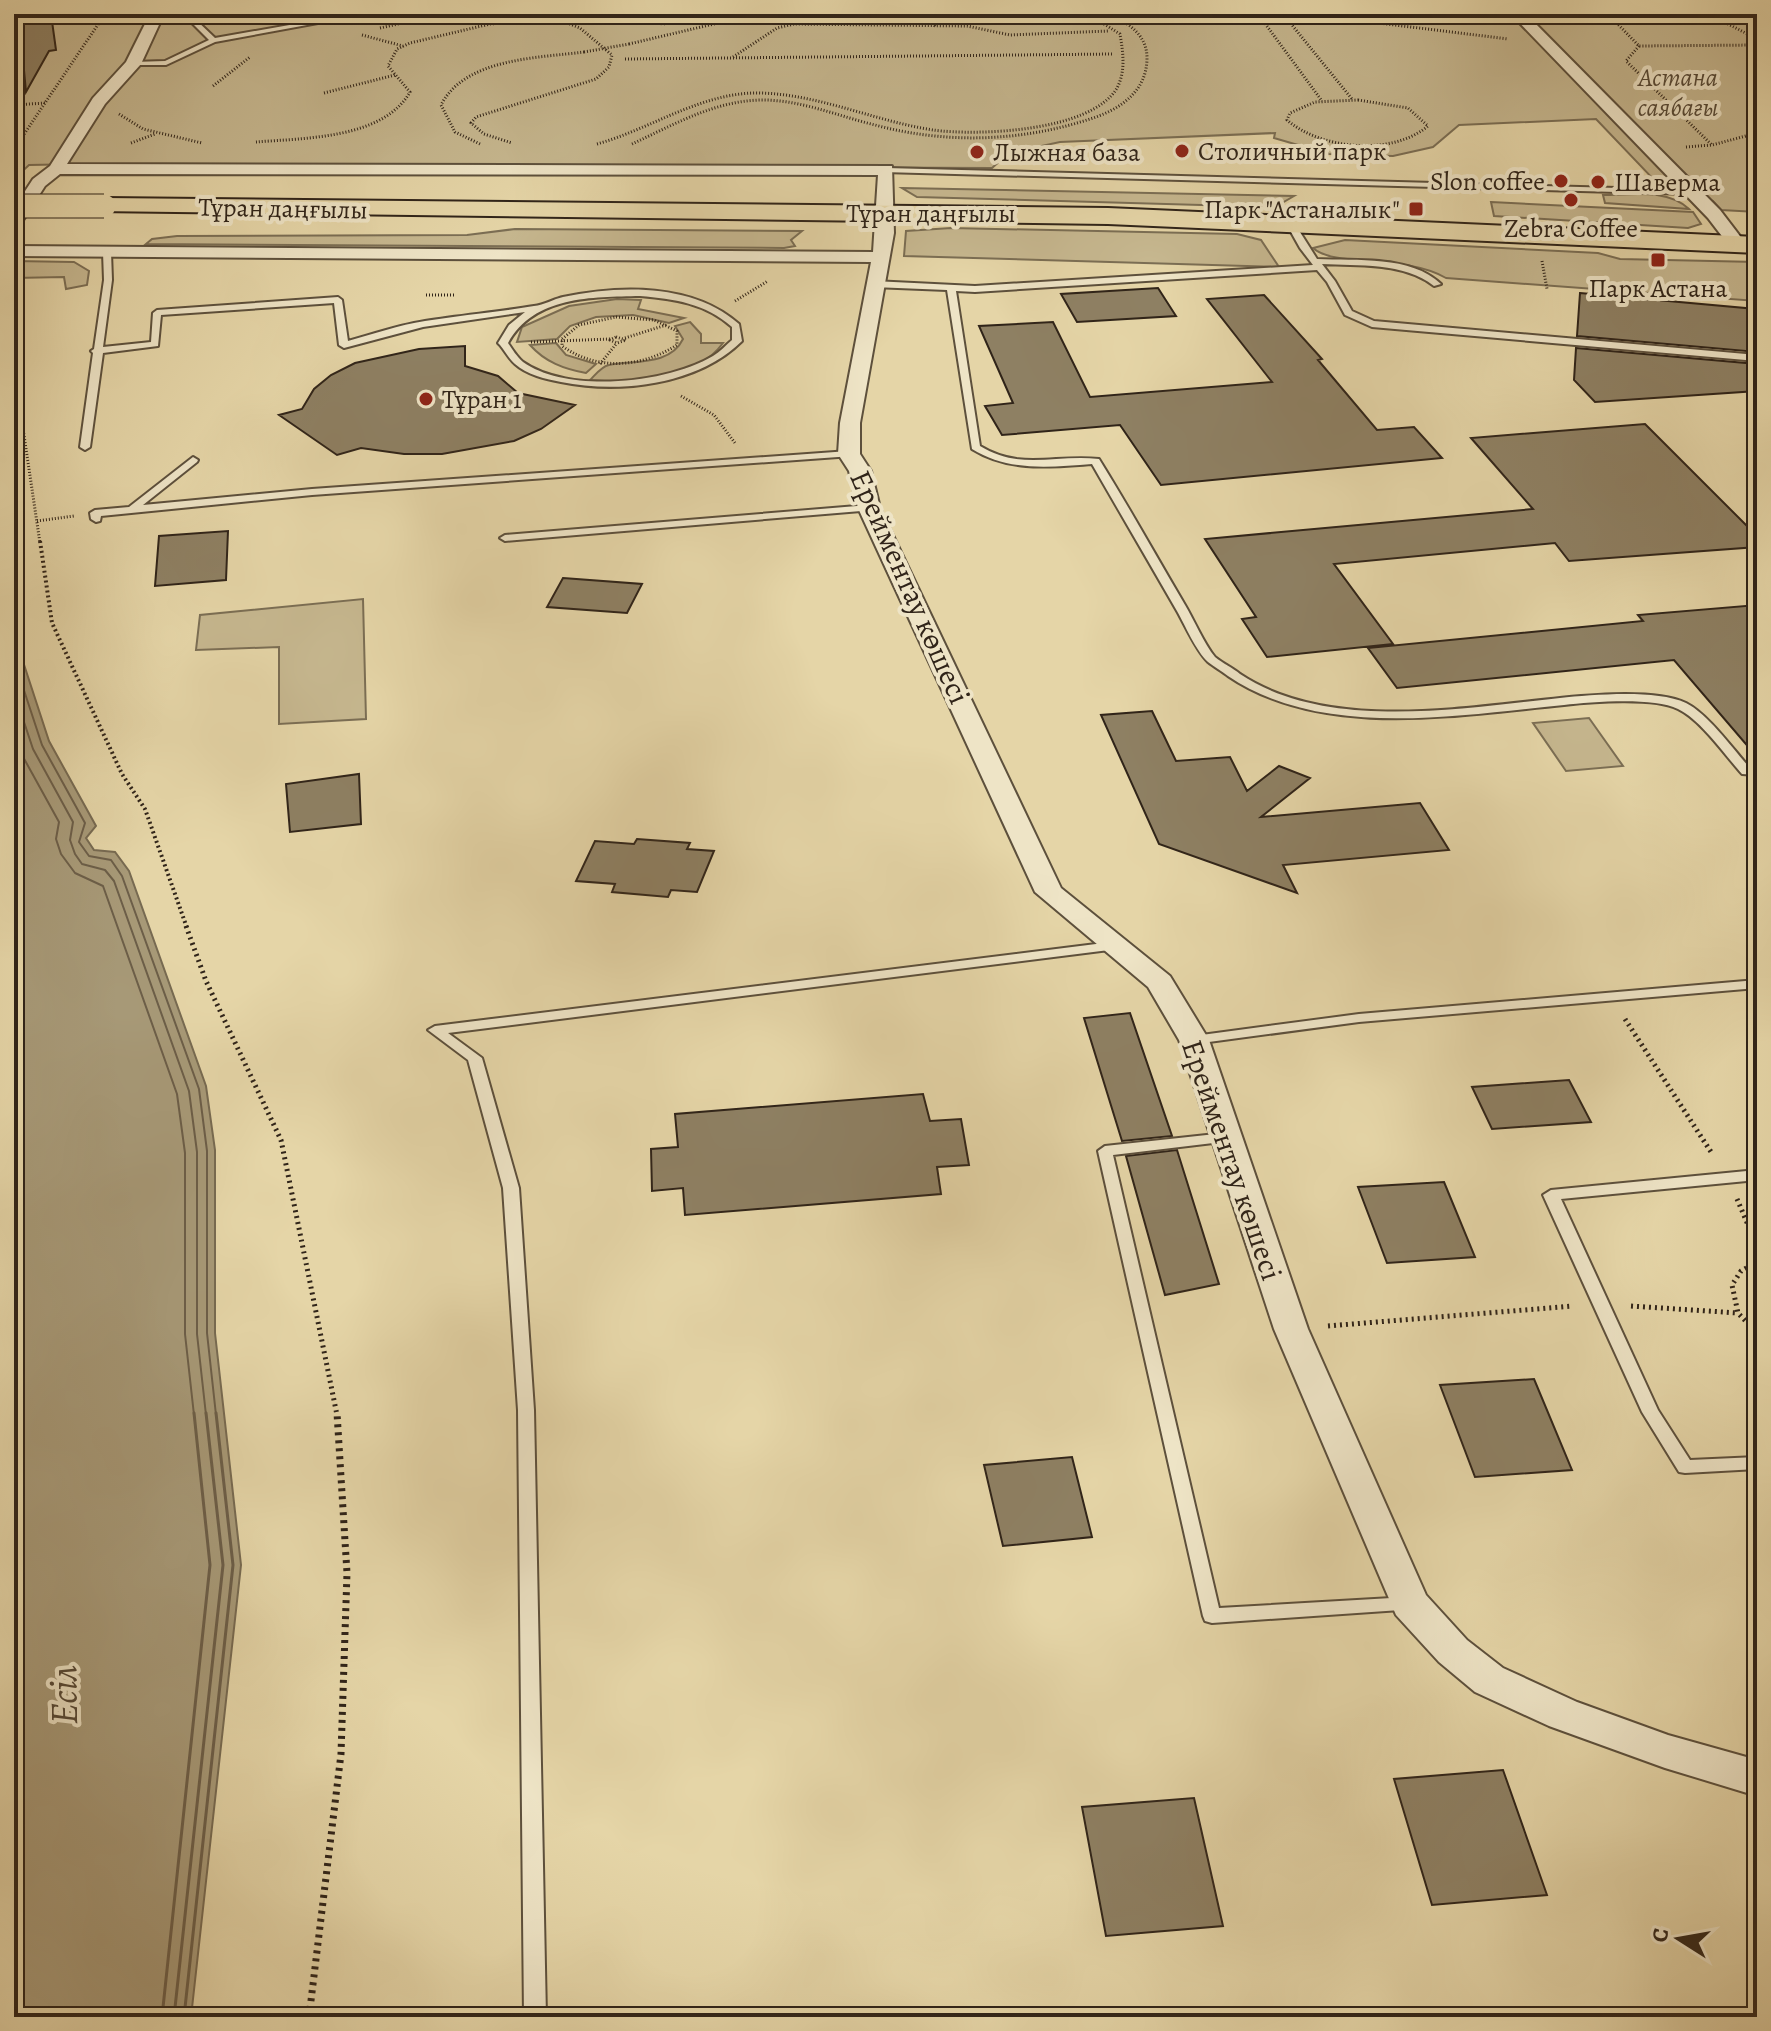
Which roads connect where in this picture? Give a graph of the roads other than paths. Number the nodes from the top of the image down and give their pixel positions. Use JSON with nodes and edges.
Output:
{"nodes":[{"id":1,"x":157,"y":14,"type":"edge"},
{"id":2,"x":196,"y":14,"type":"edge"},
{"id":3,"x":324,"y":14,"type":"edge"},
{"id":4,"x":364,"y":14,"type":"edge"},
{"id":5,"x":1518,"y":14,"type":"edge"},
{"id":6,"x":339,"y":19,"type":"junction"},
{"id":7,"x":213,"y":40,"type":"junction"},
{"id":8,"x":133,"y":64,"type":"junction"},
{"id":9,"x":56,"y":169,"type":"junction"},
{"id":10,"x":886,"y":170,"type":"junction"},
{"id":11,"x":1692,"y":192,"type":"junction"},
{"id":12,"x":14,"y":206,"type":"edge"},
{"id":13,"x":885,"y":213,"type":"junction"},
{"id":14,"x":14,"y":221,"type":"edge"},
{"id":15,"x":1290,"y":223,"type":"junction"},
{"id":16,"x":1747,"y":244,"type":"edge"},
{"id":17,"x":14,"y":251,"type":"edge"},
{"id":18,"x":107,"y":252,"type":"junction"},
{"id":19,"x":880,"y":257,"type":"junction"},
{"id":20,"x":1318,"y":264,"type":"junction"},
{"id":21,"x":873,"y":284,"type":"junction"},
{"id":22,"x":1437,"y":284,"type":"dead end"},
{"id":23,"x":951,"y":289,"type":"junction"},
{"id":24,"x":543,"y":307,"type":"junction"},
{"id":25,"x":96,"y":351,"type":"junction"},
{"id":26,"x":1757,"y":358,"type":"edge"},
{"id":27,"x":85,"y":447,"type":"dead end"},
{"id":28,"x":849,"y":454,"type":"junction"},
{"id":29,"x":193,"y":460,"type":"dead end"},
{"id":30,"x":133,"y":508,"type":"junction"},
{"id":31,"x":869,"y":508,"type":"junction"},
{"id":32,"x":95,"y":516,"type":"road end"},
{"id":33,"x":505,"y":538,"type":"dead end"},
{"id":34,"x":1757,"y":771,"type":"edge"},
{"id":35,"x":1112,"y":946,"type":"junction"},
{"id":36,"x":1757,"y":984,"type":"edge"},
{"id":37,"x":1194,"y":1040,"type":"junction"},
{"id":38,"x":1225,"y":1138,"type":"junction"},
{"id":39,"x":1757,"y":1175,"type":"edge"},
{"id":40,"x":1757,"y":1463,"type":"edge"},
{"id":41,"x":1410,"y":1604,"type":"junction"},
{"id":42,"x":1757,"y":1778,"type":"edge"},
{"id":43,"x":535,"y":2017,"type":"edge"}],
"edges":[{"from":1,"to":8,"type":"street"},
{"from":2,"to":7,"type":"lane"},
{"from":3,"to":6,"type":"lane"},
{"from":4,"to":6,"type":"lane"},
{"from":5,"to":11,"type":"street"},
{"from":6,"to":7,"type":"lane"},
{"from":7,"to":8,"type":"lane"},
{"from":8,"to":9,"type":"street"},
{"from":9,"to":10,"type":"street"},
{"from":9,"to":14,"type":"street"},
{"from":10,"to":11,"type":"lane"},
{"from":10,"to":13,"type":"street","name":"Ерейментау көшесі"},
{"from":11,"to":16,"type":"street"},
{"from":12,"to":13,"type":"main road","name":"Тұран даңғылы","bridge":true},
{"from":13,"to":15,"type":"main road","name":"Тұран даңғылы"},
{"from":13,"to":19,"type":"street","name":"Ерейментау көшесі"},
{"from":15,"to":16,"type":"main road","name":"Тұран даңғылы"},
{"from":15,"to":20,"type":"lane"},
{"from":17,"to":18,"type":"street"},
{"from":18,"to":19,"type":"street"},
{"from":18,"to":25,"type":"lane"},
{"from":19,"to":21,"type":"street","name":"Ерейментау көшесі"},
{"from":20,"to":22,"type":"lane"},
{"from":20,"to":23,"type":"lane"},
{"from":20,"to":26,"type":"lane"},
{"from":21,"to":23,"type":"lane"},
{"from":21,"to":28,"type":"street","name":"Ерейментау көшесі"},
{"from":23,"to":34,"type":"lane"},
{"from":24,"to":24,"type":"lane"},
{"from":24,"to":25,"type":"lane"},
{"from":25,"to":27,"type":"lane"},
{"from":28,"to":30,"type":"lane"},
{"from":28,"to":31,"type":"street","name":"Ерейментау көшесі"},
{"from":29,"to":30,"type":"lane"},
{"from":30,"to":32,"type":"lane"},
{"from":31,"to":33,"type":"lane"},
{"from":31,"to":35,"type":"street","name":"Ерейментау көшесі"},
{"from":35,"to":37,"type":"street","name":"Ерейментау көшесі"},
{"from":35,"to":43,"type":"lane"},
{"from":36,"to":37,"type":"lane"},
{"from":37,"to":38,"type":"street","name":"Ерейментау көшесі"},
{"from":38,"to":41,"type":"street","name":"Ерейментау көшесі"},
{"from":38,"to":41,"type":"lane"},
{"from":39,"to":40,"type":"lane"},
{"from":41,"to":42,"type":"street","name":"Ерейментау көшесі"}]}
